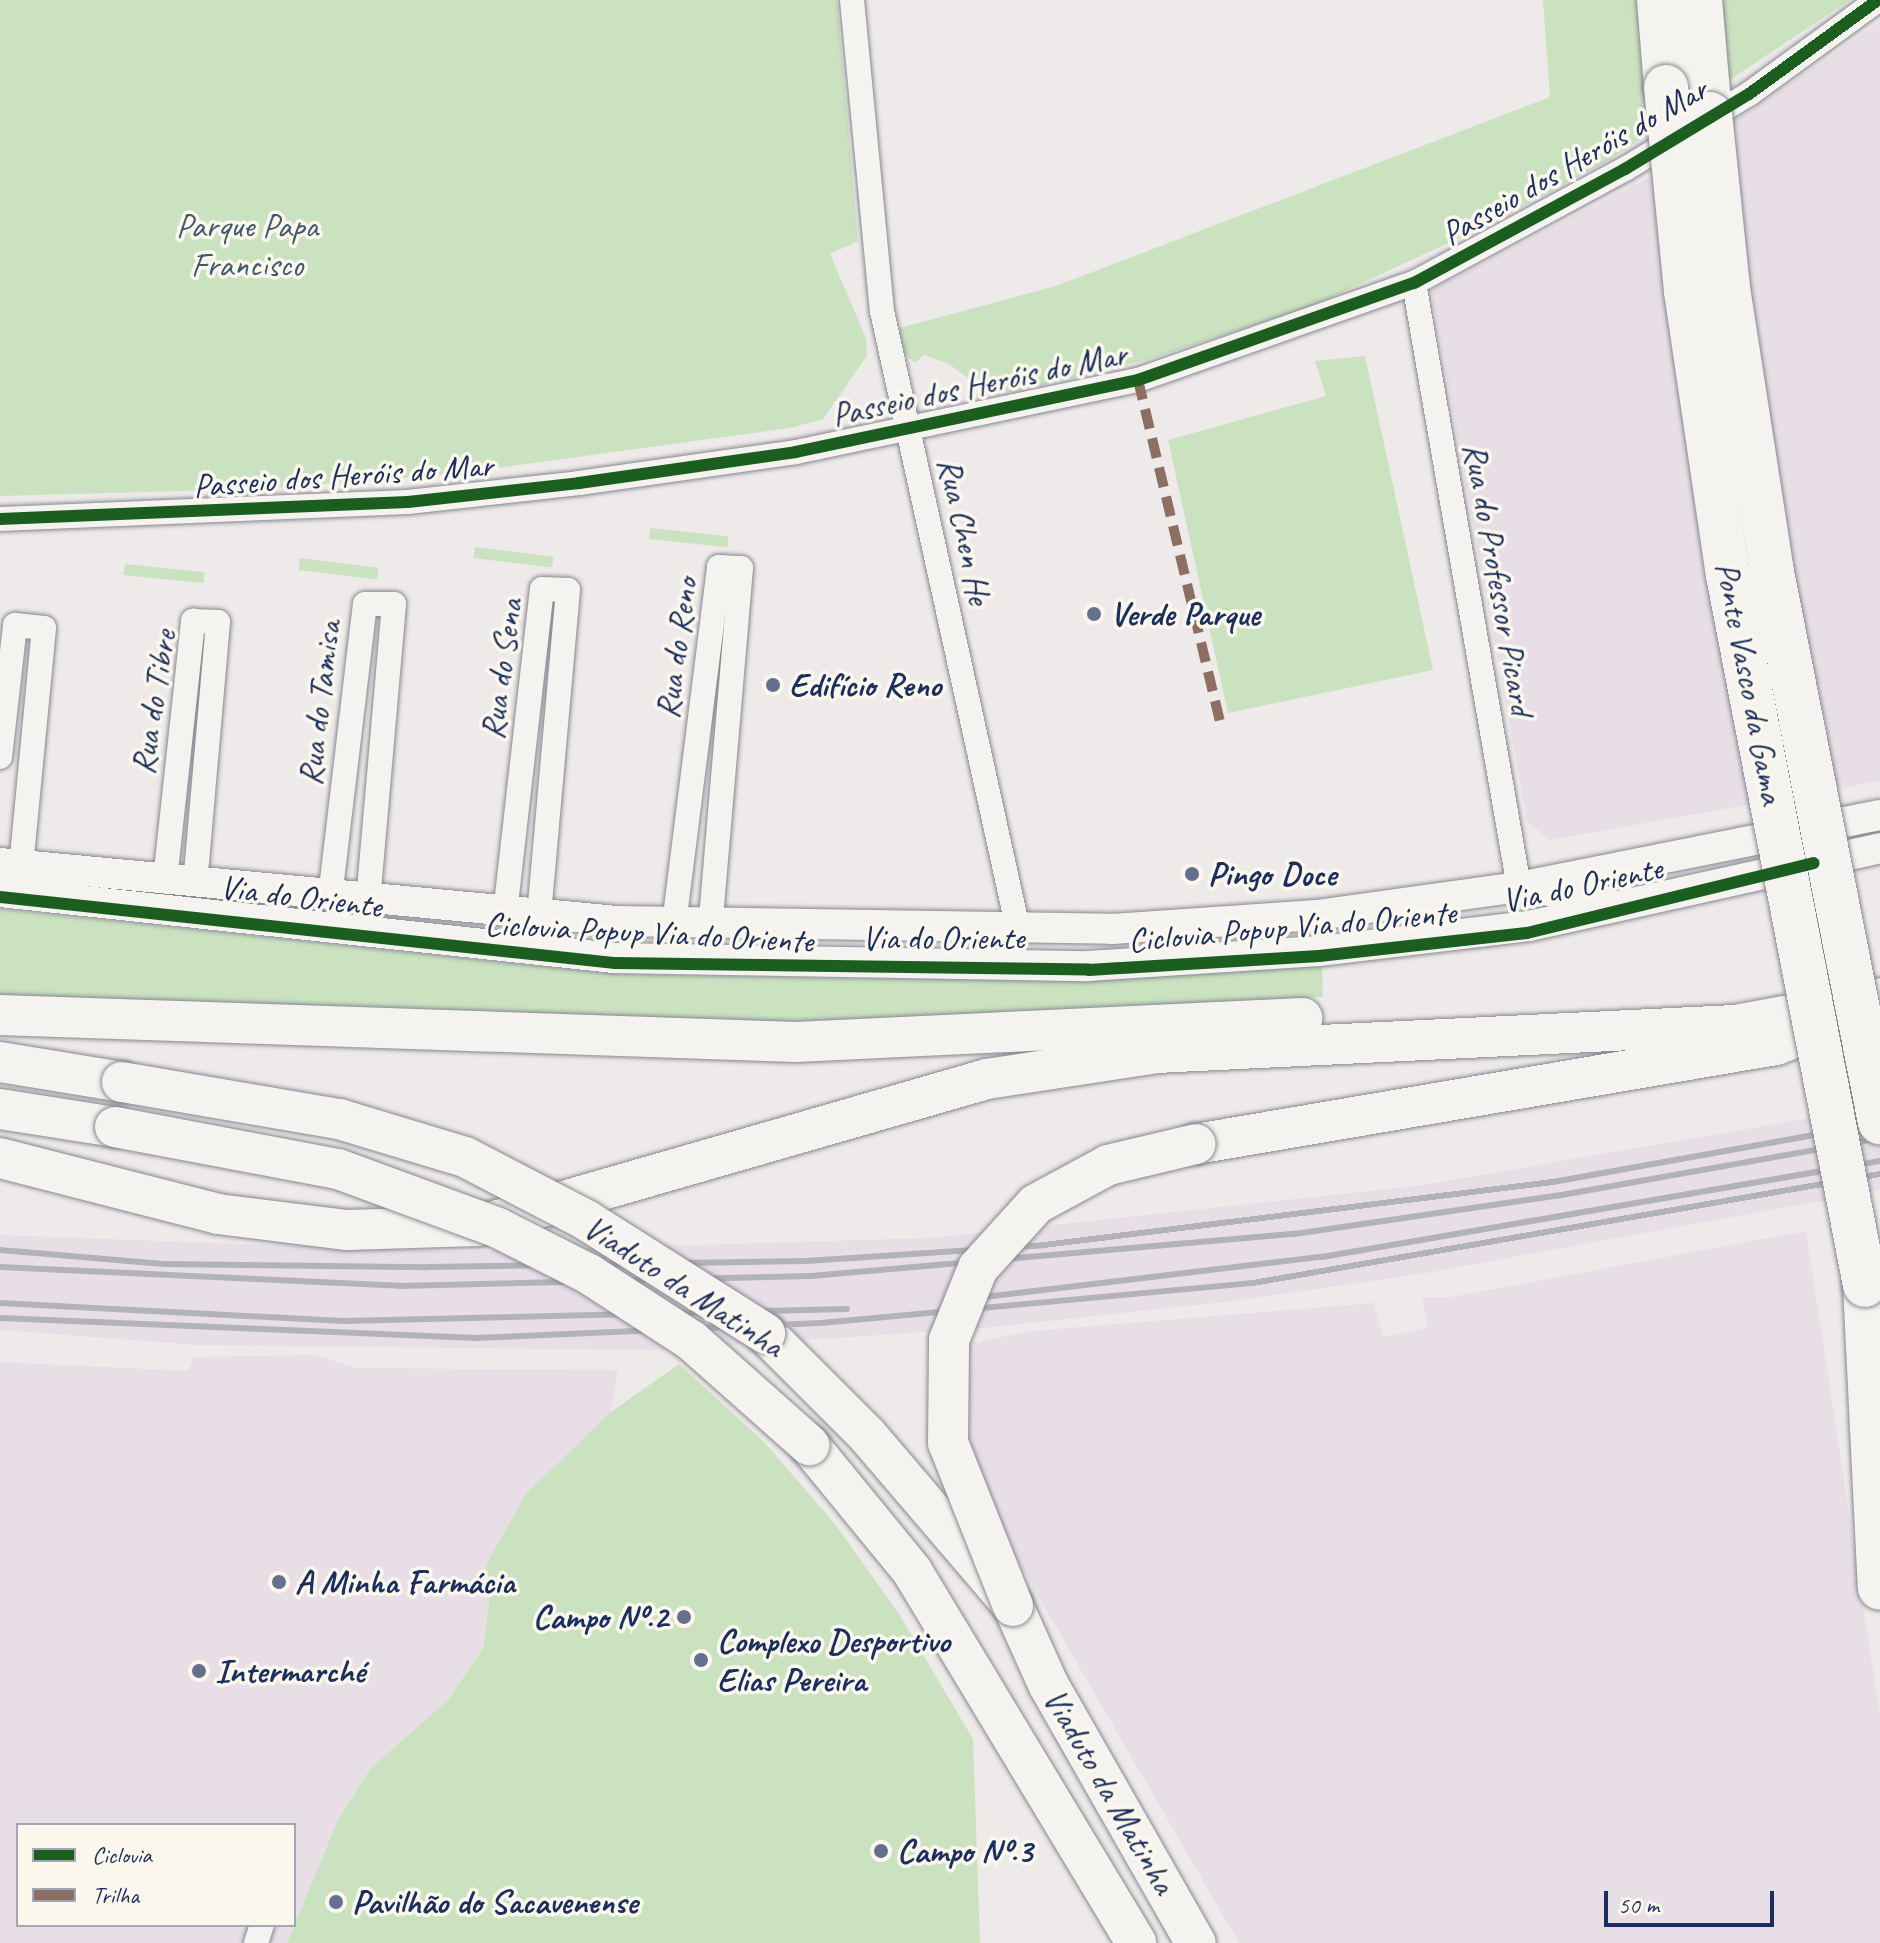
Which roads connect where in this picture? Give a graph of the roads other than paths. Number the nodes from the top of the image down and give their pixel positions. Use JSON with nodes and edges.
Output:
{"nodes":[{"id":1,"x":852,"y":0,"type":"edge"},
{"id":2,"x":1659,"y":0,"type":"edge"},
{"id":3,"x":1700,"y":0,"type":"edge"},
{"id":4,"x":1878,"y":0,"type":"edge"},
{"id":5,"x":1414,"y":283,"type":"junction"},
{"id":6,"x":907,"y":427,"type":"junction"},
{"id":7,"x":0,"y":519,"type":"edge"},
{"id":8,"x":0,"y":757,"type":"edge"},
{"id":9,"x":1880,"y":815,"type":"edge"},
{"id":10,"x":1880,"y":848,"type":"edge"},
{"id":11,"x":10,"y":864,"type":"edge"},
{"id":12,"x":165,"y":880,"type":"junction"},
{"id":13,"x":195,"y":883,"type":"junction"},
{"id":14,"x":1519,"y":887,"type":"junction"},
{"id":15,"x":0,"y":892,"type":"edge"},
{"id":16,"x":1678,"y":893,"type":"junction"},
{"id":17,"x":330,"y":897,"type":"junction"},
{"id":18,"x":368,"y":901,"type":"junction"},
{"id":19,"x":505,"y":913,"type":"junction"},
{"id":20,"x":539,"y":915,"type":"junction"},
{"id":21,"x":674,"y":924,"type":"junction"},
{"id":22,"x":710,"y":926,"type":"junction"},
{"id":23,"x":1018,"y":929,"type":"junction"},
{"id":24,"x":1372,"y":945,"type":"junction"},
{"id":25,"x":1088,"y":966,"type":"junction"},
{"id":26,"x":940,"y":968,"type":"junction"},
{"id":27,"x":1880,"y":976,"type":"edge"},
{"id":28,"x":1880,"y":1001,"type":"edge"},
{"id":29,"x":0,"y":1015,"type":"edge"},
{"id":30,"x":0,"y":1062,"type":"edge"},
{"id":31,"x":0,"y":1109,"type":"edge"},
{"id":32,"x":1880,"y":1122,"type":"edge"},
{"id":33,"x":0,"y":1158,"type":"edge"},
{"id":34,"x":1865,"y":1285,"type":"junction"},
{"id":35,"x":1880,"y":1361,"type":"edge"},
{"id":36,"x":1880,"y":1588,"type":"edge"},
{"id":37,"x":1013,"y":1606,"type":"junction"},
{"id":38,"x":1136,"y":1943,"type":"edge"},
{"id":39,"x":1196,"y":1943,"type":"edge"}],
"edges":[{"from":1,"to":6,"type":"street","name":"Rua Chen He"},
{"from":2,"to":34,"type":"highway","name":"Ponte Vasco da Gama","bridge":true},
{"from":3,"to":32,"type":"highway","name":"Ponte Vasco da Gama","bridge":true},
{"from":4,"to":5,"type":"street","name":"Passeio dos Heróis do Mar"},
{"from":5,"to":6,"type":"street","name":"Passeio dos Heróis do Mar"},
{"from":5,"to":14,"type":"street","name":"Rua do Professor Picard"},
{"from":6,"to":7,"type":"street","name":"Passeio dos Heróis do Mar"},
{"from":6,"to":23,"type":"street","name":"Rua Chen He"},
{"from":8,"to":11,"type":"street"},
{"from":9,"to":14,"type":"street","name":"Via do Oriente"},
{"from":10,"to":16,"type":"street","name":"Via do Oriente"},
{"from":11,"to":12,"type":"street","name":"Via do Oriente"},
{"from":12,"to":13,"type":"street","name":"Via do Oriente"},
{"from":12,"to":13,"type":"street","name":"Rua do Tibre"},
{"from":13,"to":17,"type":"street","name":"Via do Oriente"},
{"from":14,"to":16,"type":"street"},
{"from":14,"to":23,"type":"street","name":"Via do Oriente"},
{"from":14,"to":24,"type":"street"},
{"from":15,"to":26,"type":"street","name":"Via do Oriente"},
{"from":16,"to":24,"type":"street","name":"Via do Oriente"},
{"from":17,"to":18,"type":"street","name":"Via do Oriente"},
{"from":17,"to":18,"type":"street","name":"Rua do Tamisa"},
{"from":18,"to":19,"type":"street","name":"Via do Oriente"},
{"from":19,"to":20,"type":"street","name":"Via do Oriente"},
{"from":19,"to":20,"type":"street","name":"Rua do Sena"},
{"from":20,"to":21,"type":"street","name":"Via do Oriente"},
{"from":21,"to":22,"type":"street","name":"Via do Oriente"},
{"from":21,"to":22,"type":"street","name":"Rua do Reno"},
{"from":22,"to":23,"type":"street","name":"Via do Oriente"},
{"from":23,"to":25,"type":"street"},
{"from":23,"to":26,"type":"street"},
{"from":24,"to":25,"type":"street","name":"Via do Oriente"},
{"from":25,"to":26,"type":"street","name":"Via do Oriente"},
{"from":27,"to":29,"type":"highway"},
{"from":28,"to":33,"type":"highway"},
{"from":28,"to":37,"type":"highway","bridge":true},
{"from":30,"to":37,"type":"highway","name":"Viaduto da Matinha","bridge":true},
{"from":31,"to":38,"type":"highway","name":"Viaduto da Matinha","bridge":true},
{"from":34,"to":35,"type":"highway","name":"Ponte Vasco da Gama"},
{"from":34,"to":36,"type":"highway"},
{"from":37,"to":39,"type":"highway","name":"Viaduto da Matinha"}]}
